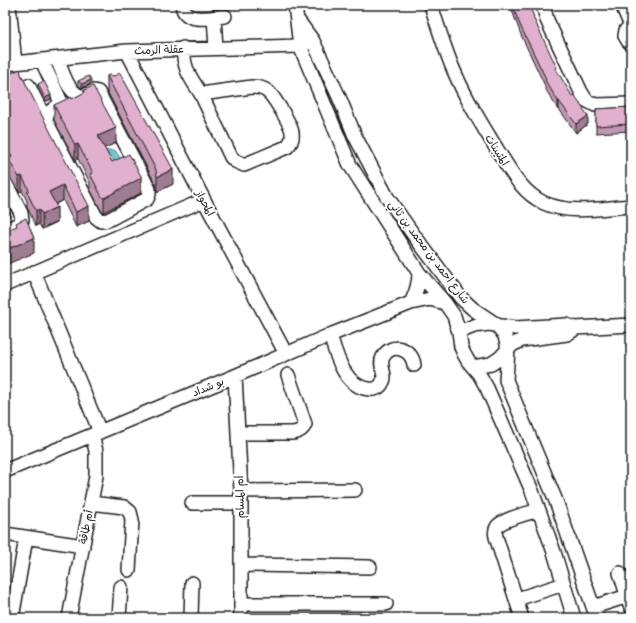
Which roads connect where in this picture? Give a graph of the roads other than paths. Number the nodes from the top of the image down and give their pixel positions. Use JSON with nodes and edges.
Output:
{"nodes":[{"id":1,"x":9,"y":5,"type":"edge"},
{"id":2,"x":182,"y":5,"type":"edge"},
{"id":3,"x":296,"y":5,"type":"edge"},
{"id":4,"x":431,"y":5,"type":"edge"},
{"id":5,"x":543,"y":5,"type":"edge"},
{"id":6,"x":622,"y":5,"type":"edge"},
{"id":7,"x":297,"y":19,"type":"junction"},
{"id":8,"x":631,"y":26,"type":"edge"},
{"id":9,"x":313,"y":41,"type":"junction"},
{"id":10,"x":631,"y":43,"type":"edge"},
{"id":11,"x":300,"y":46,"type":"junction"},
{"id":12,"x":183,"y":48,"type":"junction"},
{"id":13,"x":216,"y":48,"type":"junction"},
{"id":14,"x":127,"y":51,"type":"junction"},
{"id":15,"x":58,"y":59,"type":"junction"},
{"id":16,"x":42,"y":61,"type":"junction"},
{"id":17,"x":10,"y":63,"type":"edge"},
{"id":18,"x":28,"y":85,"type":"edge"},
{"id":19,"x":201,"y":94,"type":"junction"},
{"id":20,"x":631,"y":104,"type":"edge"},
{"id":21,"x":45,"y":118,"type":"junction"},
{"id":22,"x":5,"y":182,"type":"edge"},
{"id":23,"x":204,"y":200,"type":"junction"},
{"id":24,"x":631,"y":206,"type":"edge"},
{"id":25,"x":5,"y":230,"type":"edge"},
{"id":26,"x":34,"y":272,"type":"junction"},
{"id":27,"x":419,"y":273,"type":"junction"},
{"id":28,"x":5,"y":285,"type":"edge"},
{"id":29,"x":411,"y":303,"type":"junction"},
{"id":30,"x":444,"y":303,"type":"junction"},
{"id":31,"x":497,"y":325,"type":"junction"},
{"id":32,"x":631,"y":325,"type":"edge"},
{"id":33,"x":575,"y":328,"type":"junction"},
{"id":34,"x":459,"y":332,"type":"junction"},
{"id":35,"x":330,"y":335,"type":"junction"},
{"id":36,"x":508,"y":349,"type":"junction"},
{"id":37,"x":286,"y":354,"type":"junction"},
{"id":38,"x":414,"y":365,"type":"dead end"},
{"id":39,"x":473,"y":367,"type":"junction"},
{"id":40,"x":288,"y":375,"type":"dead end"},
{"id":41,"x":235,"y":376,"type":"junction"},
{"id":42,"x":239,"y":433,"type":"junction"},
{"id":43,"x":96,"y":434,"type":"junction"},
{"id":44,"x":5,"y":471,"type":"edge"},
{"id":45,"x":356,"y":490,"type":"dead end"},
{"id":46,"x":241,"y":497,"type":"junction"},
{"id":47,"x":91,"y":503,"type":"junction"},
{"id":48,"x":192,"y":503,"type":"dead end"},
{"id":49,"x":539,"y":510,"type":"junction"},
{"id":50,"x":5,"y":534,"type":"edge"},
{"id":51,"x":26,"y":538,"type":"junction"},
{"id":52,"x":83,"y":546,"type":"junction"},
{"id":53,"x":241,"y":565,"type":"junction"},
{"id":54,"x":370,"y":567,"type":"dead end"},
{"id":55,"x":128,"y":570,"type":"dead end"},
{"id":56,"x":625,"y":578,"type":"edge"},
{"id":57,"x":192,"y":583,"type":"dead end"},
{"id":58,"x":564,"y":584,"type":"junction"},
{"id":59,"x":121,"y":587,"type":"dead end"},
{"id":60,"x":517,"y":599,"type":"junction"},
{"id":61,"x":629,"y":602,"type":"edge"},
{"id":62,"x":242,"y":604,"type":"junction"},
{"id":63,"x":386,"y":604,"type":"dead end"},
{"id":64,"x":595,"y":612,"type":"edge"},
{"id":65,"x":12,"y":618,"type":"edge"},
{"id":66,"x":69,"y":618,"type":"edge"},
{"id":67,"x":119,"y":618,"type":"edge"},
{"id":68,"x":191,"y":618,"type":"edge"},
{"id":69,"x":241,"y":618,"type":"edge"},
{"id":70,"x":522,"y":618,"type":"edge"},
{"id":71,"x":574,"y":618,"type":"edge"}],
"edges":[{"from":1,"to":17,"type":"street"},
{"from":2,"to":13,"type":"street"},
{"from":3,"to":7,"type":"street","name":"شارع احمد بن محمد بن ثاني"},
{"from":4,"to":24,"type":"street","name":"المتيبنات"},
{"from":5,"to":20,"type":"street"},
{"from":6,"to":8,"type":"street"},
{"from":7,"to":9,"type":"street","name":"شارع احمد بن محمد بن ثاني"},
{"from":7,"to":11,"type":"street","name":"شارع احمد بن محمد بن ثاني"},
{"from":8,"to":10,"type":"street"},
{"from":9,"to":11,"type":"street","name":"عقلة الرمث"},
{"from":9,"to":31,"type":"street","name":"شارع احمد بن محمد بن ثاني"},
{"from":11,"to":13,"type":"street","name":"عقلة الرمث"},
{"from":11,"to":27,"type":"street","name":"شارع احمد بن محمد بن ثاني"},
{"from":12,"to":13,"type":"street","name":"عقلة الرمث"},
{"from":12,"to":14,"type":"street","name":"عقلة الرمث"},
{"from":12,"to":19,"type":"street"},
{"from":14,"to":15,"type":"street","name":"عقلة الرمث"},
{"from":14,"to":23,"type":"street","name":"المحواز"},
{"from":15,"to":16,"type":"street","name":"عقلة الرمث"},
{"from":15,"to":21,"type":"street"},
{"from":16,"to":17,"type":"street","name":"عقلة الرمث"},
{"from":16,"to":21,"type":"street"},
{"from":18,"to":21,"type":"street"},
{"from":19,"to":19,"type":"street"},
{"from":22,"to":25,"type":"street"},
{"from":23,"to":26,"type":"street"},
{"from":23,"to":37,"type":"street","name":"المحواز"},
{"from":26,"to":28,"type":"street"},
{"from":26,"to":43,"type":"street","name":"أم طاقة"},
{"from":27,"to":29,"type":"street"},
{"from":27,"to":30,"type":"street","name":"شارع احمد بن محمد بن ثاني"},
{"from":29,"to":30,"type":"street","name":"بو شداد"},
{"from":29,"to":35,"type":"street","name":"بو شداد"},
{"from":30,"to":34,"type":"street","name":"شارع احمد بن محمد بن ثاني"},
{"from":31,"to":33,"type":"street"},
{"from":31,"to":34,"type":"street"},
{"from":31,"to":36,"type":"street","name":"شارع احمد بن محمد بن ثاني"},
{"from":32,"to":33,"type":"street"},
{"from":33,"to":36,"type":"street"},
{"from":34,"to":39,"type":"street","name":"شارع احمد بن محمد بن ثاني"},
{"from":35,"to":37,"type":"street","name":"بو شداد"},
{"from":35,"to":38,"type":"street"},
{"from":36,"to":39,"type":"street"},
{"from":36,"to":64,"type":"street","name":"شارع احمد بن محمد بن ثاني"},
{"from":37,"to":41,"type":"street","name":"بو شداد"},
{"from":39,"to":49,"type":"street","name":"شارع احمد بن محمد بن ثاني"},
{"from":40,"to":42,"type":"street"},
{"from":41,"to":42,"type":"street","name":"أم المسام"},
{"from":41,"to":43,"type":"street","name":"بو شداد"},
{"from":42,"to":46,"type":"street","name":"أم المسام"},
{"from":43,"to":44,"type":"street","name":"بو شداد"},
{"from":43,"to":47,"type":"street","name":"أم طاقة"},
{"from":45,"to":46,"type":"street"},
{"from":46,"to":48,"type":"street"},
{"from":46,"to":53,"type":"street","name":"أم المسام"},
{"from":47,"to":52,"type":"street","name":"أم طاقة"},
{"from":47,"to":55,"type":"street"},
{"from":49,"to":58,"type":"street","name":"شارع احمد بن محمد بن ثاني"},
{"from":49,"to":60,"type":"street"},
{"from":50,"to":51,"type":"street"},
{"from":51,"to":52,"type":"street"},
{"from":51,"to":65,"type":"street"},
{"from":52,"to":66,"type":"street","name":"أم طاقة"},
{"from":53,"to":54,"type":"street"},
{"from":53,"to":62,"type":"street","name":"أم المسام"},
{"from":56,"to":61,"type":"street"},
{"from":57,"to":68,"type":"street"},
{"from":58,"to":60,"type":"street"},
{"from":58,"to":71,"type":"street","name":"شارع احمد بن محمد بن ثاني"},
{"from":59,"to":67,"type":"street"},
{"from":60,"to":70,"type":"street"},
{"from":61,"to":64,"type":"street"},
{"from":62,"to":63,"type":"street"},
{"from":62,"to":69,"type":"street","name":"أم المسام"}]}
